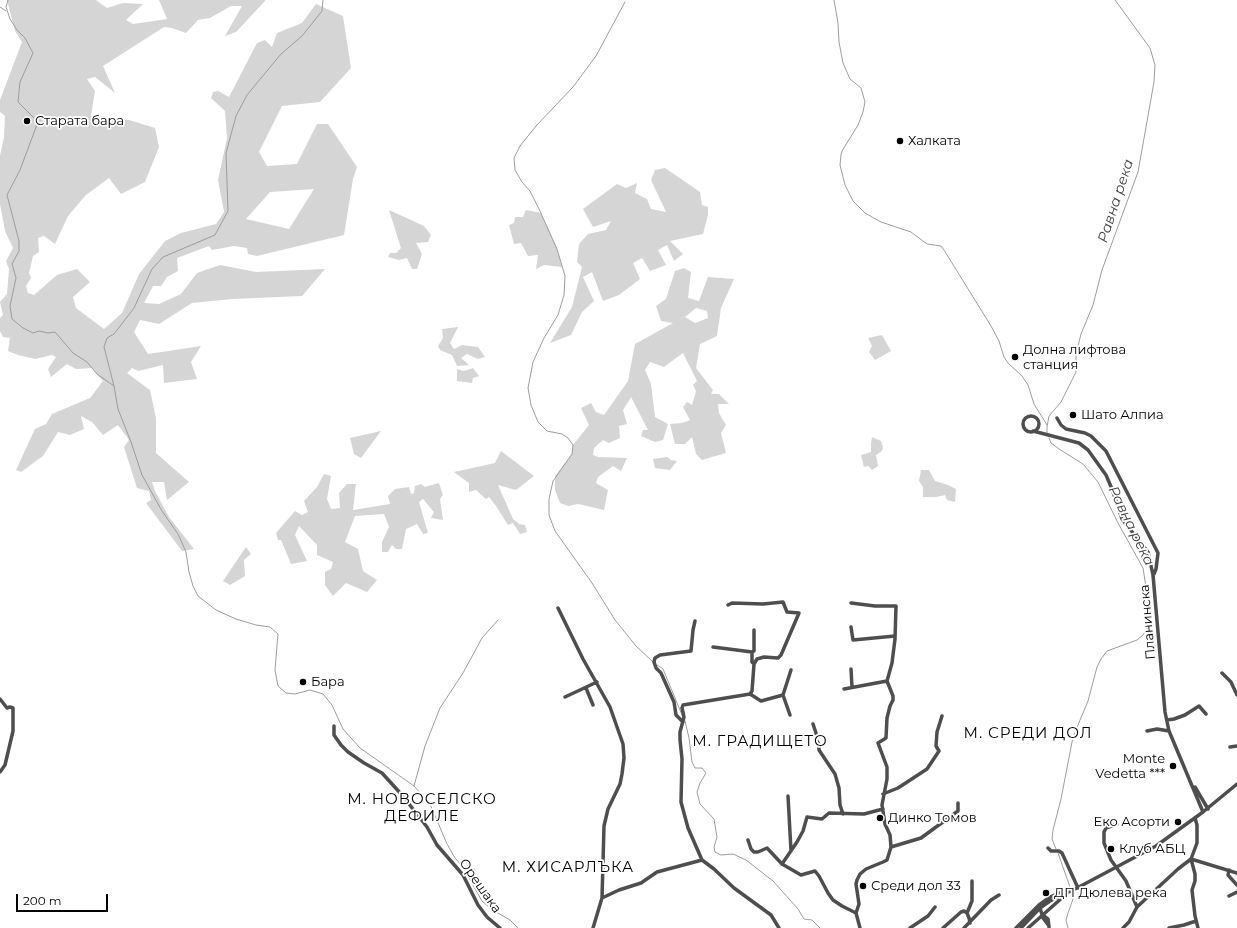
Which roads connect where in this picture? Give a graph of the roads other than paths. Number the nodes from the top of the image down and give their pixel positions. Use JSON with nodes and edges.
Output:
{"nodes":[{"id":1,"x":1057,"y":418,"type":"dead end"},
{"id":2,"x":1039,"y":426,"type":"junction"},
{"id":3,"x":1033,"y":431,"type":"junction"},
{"id":4,"x":1044,"y":434,"type":"junction"},
{"id":5,"x":1153,"y":575,"type":"junction"},
{"id":6,"x":851,"y":603,"type":"dead end"},
{"id":7,"x":728,"y":605,"type":"dead end"},
{"id":8,"x":558,"y":608,"type":"dead end"},
{"id":9,"x":695,"y":621,"type":"dead end"},
{"id":10,"x":851,"y":627,"type":"dead end"},
{"id":11,"x":754,"y":630,"type":"dead end"},
{"id":12,"x":895,"y":636,"type":"junction"},
{"id":13,"x":713,"y":647,"type":"dead end"},
{"id":14,"x":752,"y":652,"type":"junction"},
{"id":15,"x":754,"y":664,"type":"junction"},
{"id":16,"x":851,"y":669,"type":"dead end"},
{"id":17,"x":791,"y":670,"type":"dead end"},
{"id":18,"x":1222,"y":673,"type":"dead end"},
{"id":19,"x":887,"y":680,"type":"junction"},
{"id":20,"x":597,"y":682,"type":"junction"},
{"id":21,"x":852,"y":687,"type":"junction"},
{"id":22,"x":586,"y":688,"type":"junction"},
{"id":23,"x":844,"y":689,"type":"dead end"},
{"id":24,"x":750,"y":694,"type":"junction"},
{"id":25,"x":783,"y":695,"type":"junction"},
{"id":26,"x":1237,"y":695,"type":"edge"},
{"id":27,"x":565,"y":697,"type":"dead end"},
{"id":28,"x":0,"y":699,"type":"edge"},
{"id":29,"x":593,"y":705,"type":"dead end"},
{"id":30,"x":1206,"y":714,"type":"dead end"},
{"id":31,"x":790,"y":715,"type":"dead end"},
{"id":32,"x":942,"y":716,"type":"dead end"},
{"id":33,"x":1167,"y":720,"type":"junction"},
{"id":34,"x":683,"y":722,"type":"junction"},
{"id":35,"x":812,"y":724,"type":"dead end"},
{"id":36,"x":334,"y":726,"type":"dead end"},
{"id":37,"x":1147,"y":731,"type":"dead end"},
{"id":38,"x":1169,"y":731,"type":"junction"},
{"id":39,"x":1237,"y":746,"type":"edge"},
{"id":40,"x":1230,"y":747,"type":"dead end"},
{"id":41,"x":0,"y":772,"type":"edge"},
{"id":42,"x":1191,"y":781,"type":"junction"},
{"id":43,"x":1237,"y":784,"type":"edge"},
{"id":44,"x":883,"y":794,"type":"junction"},
{"id":45,"x":788,"y":796,"type":"dead end"},
{"id":46,"x":1202,"y":800,"type":"junction"},
{"id":47,"x":1217,"y":800,"type":"junction"},
{"id":48,"x":958,"y":803,"type":"dead end"},
{"id":49,"x":883,"y":809,"type":"junction"},
{"id":50,"x":1208,"y":809,"type":"junction"},
{"id":51,"x":1203,"y":812,"type":"junction"},
{"id":52,"x":843,"y":814,"type":"junction"},
{"id":53,"x":1195,"y":818,"type":"junction"},
{"id":54,"x":1116,"y":824,"type":"dead end"},
{"id":55,"x":748,"y":840,"type":"dead end"},
{"id":56,"x":891,"y":847,"type":"junction"},
{"id":57,"x":1048,"y":848,"type":"dead end"},
{"id":58,"x":791,"y":851,"type":"junction"},
{"id":59,"x":1191,"y":859,"type":"junction"},
{"id":60,"x":702,"y":860,"type":"junction"},
{"id":61,"x":782,"y":864,"type":"junction"},
{"id":62,"x":1116,"y":868,"type":"junction"},
{"id":63,"x":1229,"y":870,"type":"junction"},
{"id":64,"x":1237,"y":873,"type":"edge"},
{"id":65,"x":972,"y":881,"type":"dead end"},
{"id":66,"x":1237,"y":884,"type":"edge"},
{"id":67,"x":1077,"y":888,"type":"junction"},
{"id":68,"x":1067,"y":892,"type":"junction"},
{"id":69,"x":1237,"y":892,"type":"edge"},
{"id":70,"x":999,"y":895,"type":"dead end"},
{"id":71,"x":1229,"y":896,"type":"dead end"},
{"id":72,"x":602,"y":898,"type":"junction"},
{"id":73,"x":936,"y":907,"type":"dead end"},
{"id":74,"x":1137,"y":907,"type":"junction"},
{"id":75,"x":1040,"y":908,"type":"junction"},
{"id":76,"x":856,"y":913,"type":"junction"},
{"id":77,"x":967,"y":913,"type":"junction"},
{"id":78,"x":1042,"y":914,"type":"junction"},
{"id":79,"x":1196,"y":921,"type":"junction"},
{"id":80,"x":970,"y":923,"type":"junction"},
{"id":81,"x":1049,"y":927,"type":"edge"},
{"id":82,"x":500,"y":928,"type":"edge"},
{"id":83,"x":593,"y":928,"type":"edge"},
{"id":84,"x":778,"y":928,"type":"edge"},
{"id":85,"x":860,"y":928,"type":"edge"},
{"id":86,"x":910,"y":928,"type":"edge"},
{"id":87,"x":943,"y":928,"type":"edge"},
{"id":88,"x":964,"y":928,"type":"edge"},
{"id":89,"x":1016,"y":928,"type":"edge"},
{"id":90,"x":1021,"y":928,"type":"edge"},
{"id":91,"x":1028,"y":928,"type":"edge"},
{"id":92,"x":1123,"y":928,"type":"edge"},
{"id":93,"x":1169,"y":928,"type":"edge"},
{"id":94,"x":1198,"y":928,"type":"edge"}],
"edges":[{"from":1,"to":5,"type":"street"},
{"from":2,"to":3,"type":"street"},
{"from":2,"to":3,"type":"street"},
{"from":2,"to":4,"type":"street"},
{"from":3,"to":4,"type":"street","name":"Планинска"},
{"from":4,"to":5,"type":"street","name":"Планинска"},
{"from":5,"to":33,"type":"street","name":"Планинска"},
{"from":6,"to":12,"type":"street"},
{"from":7,"to":15,"type":"street"},
{"from":8,"to":20,"type":"street"},
{"from":9,"to":34,"type":"street"},
{"from":10,"to":12,"type":"street"},
{"from":11,"to":14,"type":"street"},
{"from":12,"to":19,"type":"street"},
{"from":13,"to":14,"type":"street"},
{"from":14,"to":15,"type":"street"},
{"from":15,"to":24,"type":"street"},
{"from":16,"to":21,"type":"street"},
{"from":17,"to":25,"type":"street"},
{"from":18,"to":26,"type":"street"},
{"from":19,"to":21,"type":"street"},
{"from":19,"to":44,"type":"street"},
{"from":20,"to":22,"type":"street"},
{"from":20,"to":72,"type":"street"},
{"from":21,"to":23,"type":"street"},
{"from":22,"to":27,"type":"street"},
{"from":22,"to":29,"type":"street"},
{"from":24,"to":25,"type":"street"},
{"from":24,"to":34,"type":"street"},
{"from":25,"to":31,"type":"street"},
{"from":28,"to":41,"type":"street"},
{"from":30,"to":33,"type":"street"},
{"from":32,"to":44,"type":"street"},
{"from":33,"to":38,"type":"street","name":"Планинска"},
{"from":34,"to":60,"type":"street"},
{"from":35,"to":52,"type":"street"},
{"from":36,"to":82,"type":"street","name":"Орешака"},
{"from":37,"to":38,"type":"street"},
{"from":38,"to":42,"type":"street","name":"Планинска"},
{"from":39,"to":40,"type":"street"},
{"from":42,"to":46,"type":"street"},
{"from":42,"to":51,"type":"street"},
{"from":43,"to":47,"type":"street"},
{"from":44,"to":49,"type":"street"},
{"from":45,"to":58,"type":"street"},
{"from":46,"to":47,"type":"street"},
{"from":46,"to":50,"type":"street"},
{"from":47,"to":50,"type":"street"},
{"from":48,"to":56,"type":"street"},
{"from":49,"to":52,"type":"street"},
{"from":49,"to":56,"type":"street"},
{"from":50,"to":51,"type":"street"},
{"from":51,"to":53,"type":"street"},
{"from":52,"to":58,"type":"street"},
{"from":53,"to":59,"type":"street"},
{"from":53,"to":62,"type":"street"},
{"from":54,"to":62,"type":"street"},
{"from":55,"to":61,"type":"street"},
{"from":56,"to":76,"type":"street"},
{"from":57,"to":67,"type":"street"},
{"from":58,"to":61,"type":"street"},
{"from":59,"to":63,"type":"street"},
{"from":59,"to":74,"type":"street"},
{"from":59,"to":79,"type":"street"},
{"from":60,"to":72,"type":"street"},
{"from":60,"to":84,"type":"street"},
{"from":61,"to":76,"type":"street"},
{"from":62,"to":67,"type":"street"},
{"from":62,"to":74,"type":"street"},
{"from":63,"to":64,"type":"street"},
{"from":63,"to":66,"type":"street"},
{"from":65,"to":77,"type":"street"},
{"from":67,"to":68,"type":"street"},
{"from":68,"to":75,"type":"street"},
{"from":68,"to":78,"type":"street"},
{"from":68,"to":89,"type":"street"},
{"from":69,"to":71,"type":"street"},
{"from":70,"to":80,"type":"street"},
{"from":72,"to":83,"type":"street"},
{"from":73,"to":86,"type":"street"},
{"from":74,"to":92,"type":"street"},
{"from":75,"to":78,"type":"street"},
{"from":75,"to":90,"type":"street"},
{"from":76,"to":85,"type":"street"},
{"from":77,"to":80,"type":"street"},
{"from":77,"to":87,"type":"street"},
{"from":78,"to":81,"type":"street"},
{"from":78,"to":91,"type":"street"},
{"from":79,"to":93,"type":"street"},
{"from":79,"to":94,"type":"street"},
{"from":80,"to":88,"type":"street"}]}
